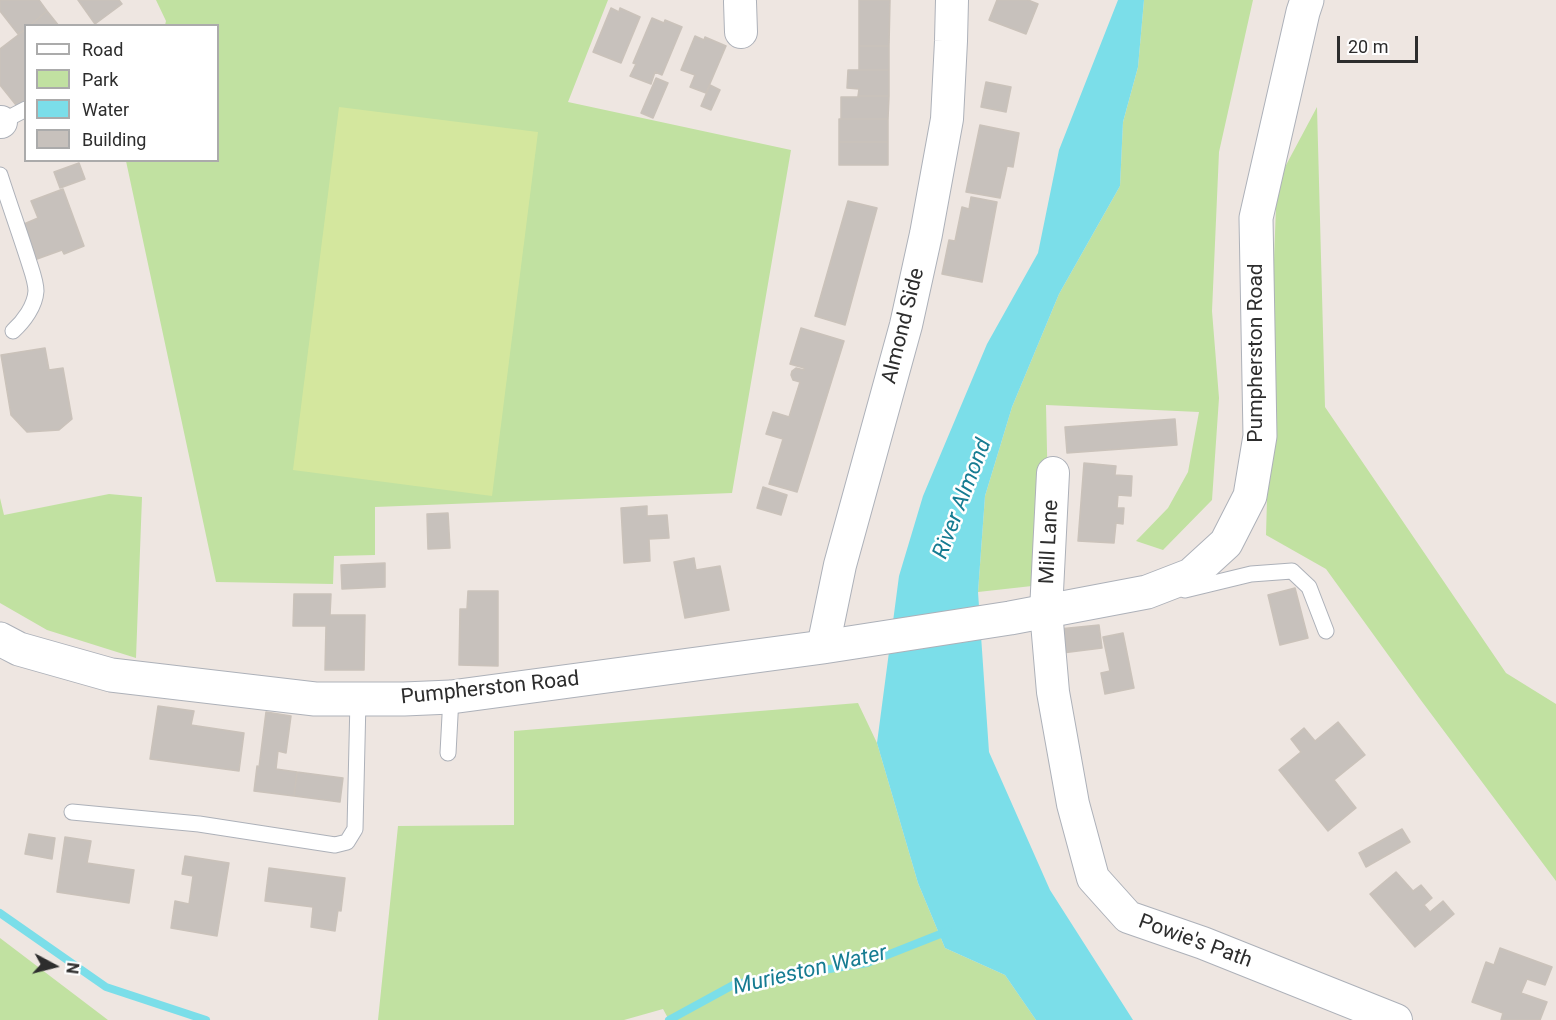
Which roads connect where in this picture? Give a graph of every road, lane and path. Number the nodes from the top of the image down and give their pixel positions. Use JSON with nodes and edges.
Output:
{"nodes":[{"id":1,"x":952,"y":0,"type":"edge"},
{"id":2,"x":1307,"y":0,"type":"edge"},
{"id":3,"x":24,"y":110,"type":"edge"},
{"id":4,"x":0,"y":122,"type":"edge"},
{"id":5,"x":0,"y":175,"type":"edge"},
{"id":6,"x":13,"y":331,"type":"dead end"},
{"id":7,"x":1053,"y":473,"type":"dead end"},
{"id":8,"x":1147,"y":592,"type":"junction"},
{"id":9,"x":1046,"y":611,"type":"junction"},
{"id":10,"x":1326,"y":631,"type":"dead end"},
{"id":11,"x":0,"y":639,"type":"edge"},
{"id":12,"x":823,"y":647,"type":"junction"},
{"id":13,"x":451,"y":697,"type":"junction"},
{"id":14,"x":358,"y":700,"type":"junction"},
{"id":15,"x":448,"y":753,"type":"dead end"},
{"id":16,"x":72,"y":812,"type":"dead end"},
{"id":17,"x":1396,"y":1020,"type":"edge"}],
"edges":[{"from":1,"to":12,"type":"street","name":"Almond Side"},
{"from":2,"to":8,"type":"main road","name":"Pumpherston Road"},
{"from":3,"to":4,"type":"lane"},
{"from":5,"to":6,"type":"lane"},
{"from":7,"to":9,"type":"street","name":"Mill Lane"},
{"from":8,"to":9,"type":"main road","name":"Pumpherston Road"},
{"from":8,"to":10,"type":"lane"},
{"from":9,"to":12,"type":"main road","name":"Pumpherston Road"},
{"from":9,"to":17,"type":"street","name":"Powie's Path"},
{"from":11,"to":14,"type":"main road","name":"Pumpherston Road"},
{"from":12,"to":13,"type":"main road","name":"Pumpherston Road"},
{"from":13,"to":14,"type":"main road","name":"Pumpherston Road"},
{"from":13,"to":15,"type":"lane"},
{"from":14,"to":16,"type":"lane"}]}
